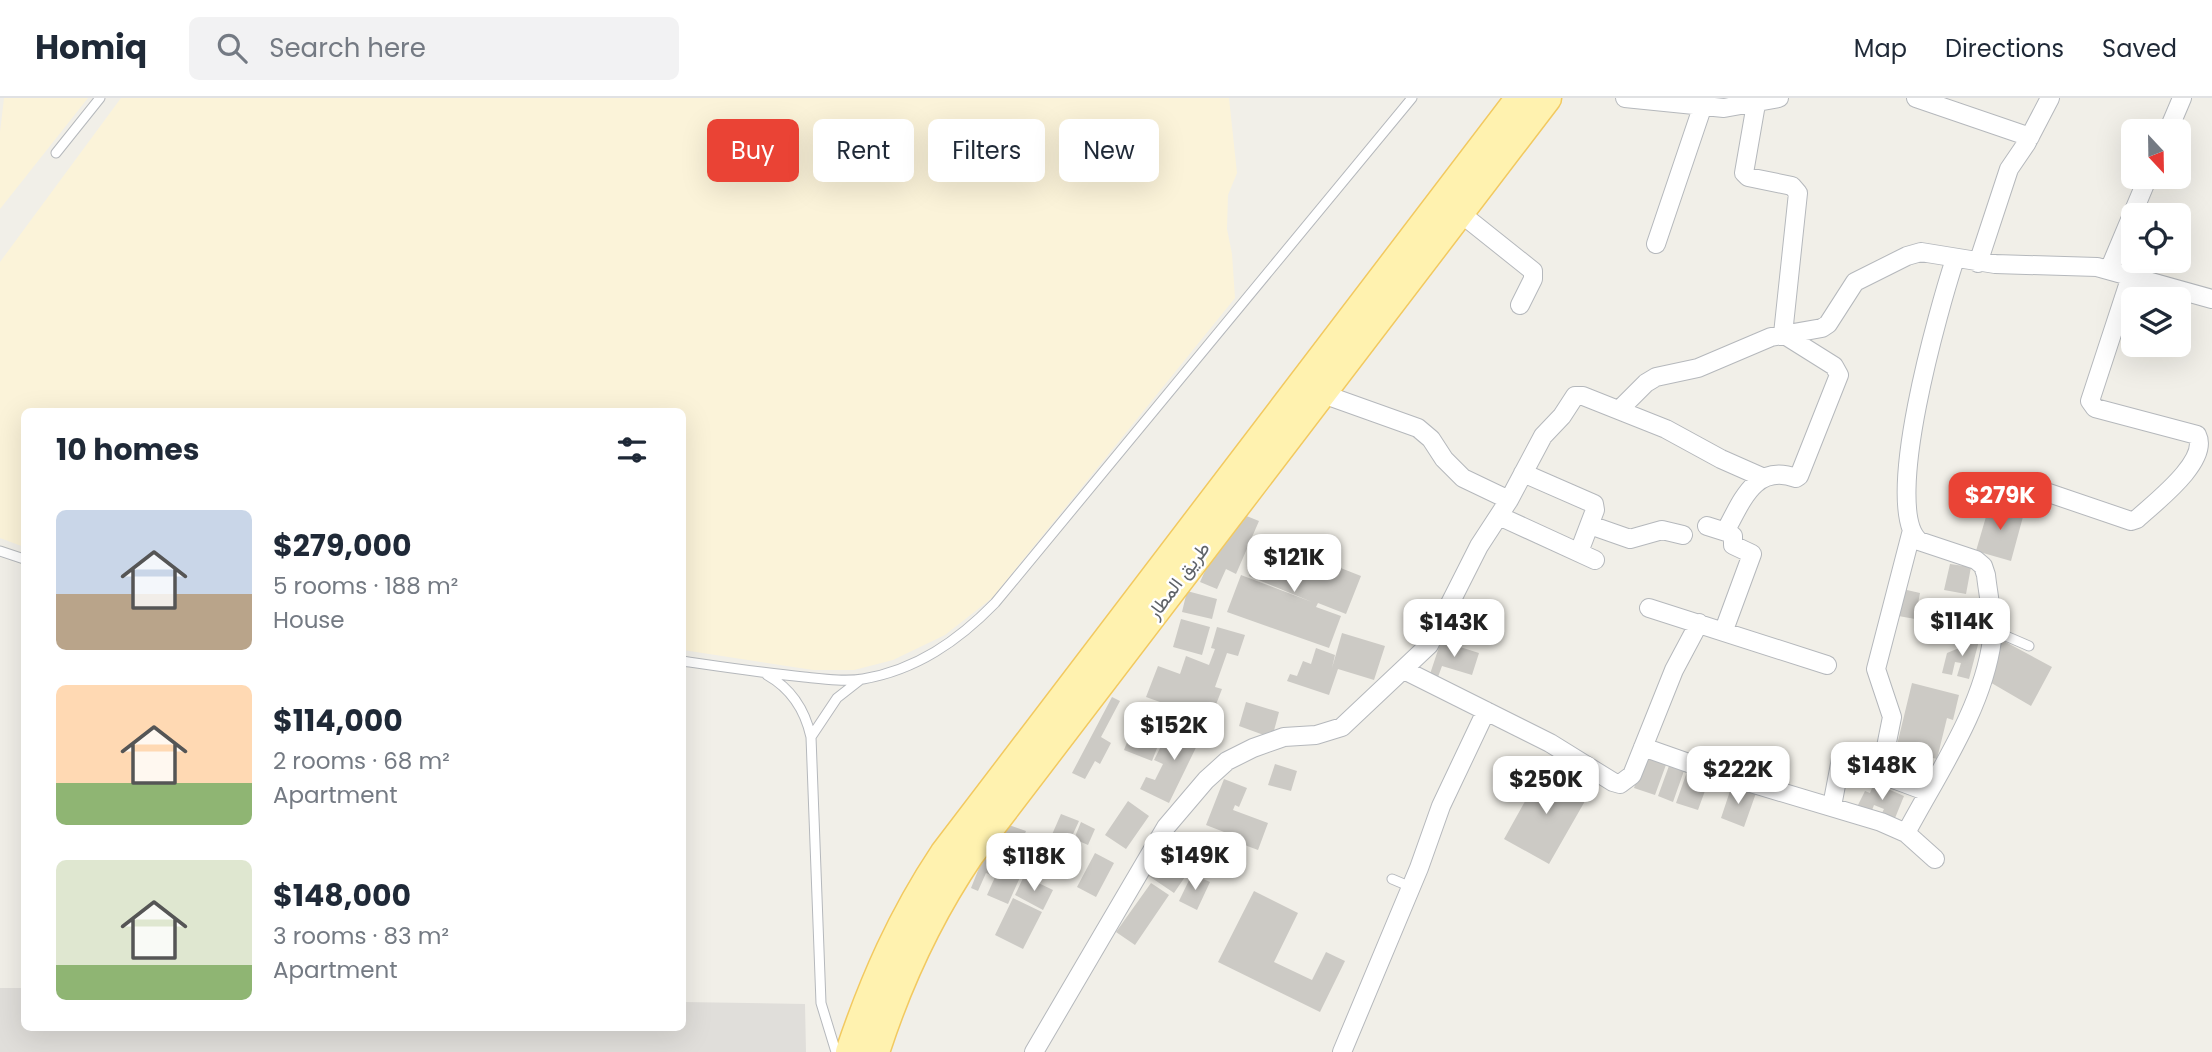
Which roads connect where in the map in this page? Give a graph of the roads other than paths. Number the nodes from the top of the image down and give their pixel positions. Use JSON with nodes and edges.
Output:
{"nodes":[{"id":1,"x":100,"y":98,"type":"edge"},
{"id":2,"x":1412,"y":98,"type":"edge"},
{"id":3,"x":1520,"y":98,"type":"edge"},
{"id":4,"x":1547,"y":98,"type":"edge"},
{"id":5,"x":1625,"y":98,"type":"edge"},
{"id":6,"x":1779,"y":98,"type":"edge"},
{"id":7,"x":1916,"y":98,"type":"edge"},
{"id":8,"x":2050,"y":98,"type":"edge"},
{"id":9,"x":2182,"y":98,"type":"edge"},
{"id":10,"x":1756,"y":104,"type":"junction"},
{"id":11,"x":1703,"y":105,"type":"junction"},
{"id":12,"x":2173,"y":119,"type":"edge"},
{"id":13,"x":2030,"y":136,"type":"junction"},
{"id":14,"x":56,"y":153,"type":"dead end"},
{"id":15,"x":2143,"y":189,"type":"edge"},
{"id":16,"x":1459,"y":212,"type":"junction"},
{"id":17,"x":1656,"y":244,"type":"dead end"},
{"id":18,"x":1955,"y":259,"type":"junction"},
{"id":19,"x":1978,"y":263,"type":"junction"},
{"id":20,"x":2109,"y":270,"type":"junction"},
{"id":21,"x":2131,"y":276,"type":"junction"},
{"id":22,"x":2212,"y":299,"type":"edge"},
{"id":23,"x":1520,"y":305,"type":"dead end"},
{"id":24,"x":1783,"y":334,"type":"junction"},
{"id":25,"x":1320,"y":393,"type":"junction"},
{"id":26,"x":1619,"y":410,"type":"junction"},
{"id":27,"x":1523,"y":473,"type":"junction"},
{"id":28,"x":1764,"y":478,"type":"junction"},
{"id":29,"x":2040,"y":490,"type":"dead end"},
{"id":30,"x":1509,"y":500,"type":"junction"},
{"id":31,"x":1499,"y":516,"type":"junction"},
{"id":32,"x":1590,"y":525,"type":"junction"},
{"id":33,"x":1707,"y":526,"type":"dead end"},
{"id":34,"x":1726,"y":532,"type":"junction"},
{"id":35,"x":1911,"y":534,"type":"junction"},
{"id":36,"x":1683,"y":535,"type":"dead end"},
{"id":37,"x":0,"y":551,"type":"edge"},
{"id":38,"x":21,"y":558,"type":"edge"},
{"id":39,"x":1649,"y":608,"type":"dead end"},
{"id":40,"x":1699,"y":623,"type":"junction"},
{"id":41,"x":1991,"y":630,"type":"junction"},
{"id":42,"x":1724,"y":631,"type":"junction"},
{"id":43,"x":2029,"y":646,"type":"dead end"},
{"id":44,"x":686,"y":661,"type":"edge"},
{"id":45,"x":1827,"y":665,"type":"dead end"},
{"id":46,"x":1404,"y":670,"type":"junction"},
{"id":47,"x":762,"y":673,"type":"junction"},
{"id":48,"x":862,"y":679,"type":"junction"},
{"id":49,"x":1486,"y":711,"type":"junction"},
{"id":50,"x":811,"y":737,"type":"junction"},
{"id":51,"x":1643,"y":747,"type":"junction"},
{"id":52,"x":1841,"y":759,"type":"dead end"},
{"id":53,"x":1928,"y":792,"type":"junction"},
{"id":54,"x":1832,"y":806,"type":"junction"},
{"id":55,"x":1906,"y":833,"type":"junction"},
{"id":56,"x":1935,"y":859,"type":"dead end"},
{"id":57,"x":1392,"y":879,"type":"dead end"},
{"id":58,"x":1411,"y":887,"type":"junction"},
{"id":59,"x":836,"y":1052,"type":"edge"},
{"id":60,"x":850,"y":1052,"type":"edge"},
{"id":61,"x":875,"y":1052,"type":"edge"},
{"id":62,"x":1034,"y":1052,"type":"edge"},
{"id":63,"x":1342,"y":1052,"type":"edge"}],
"edges":[{"from":1,"to":14,"type":"lane"},
{"from":2,"to":48,"type":"lane"},
{"from":3,"to":60,"type":"main road","name":"طريق المطار"},
{"from":4,"to":16,"type":"main road","name":"طريق المطار"},
{"from":5,"to":11,"type":"street"},
{"from":6,"to":10,"type":"street"},
{"from":7,"to":13,"type":"street"},
{"from":8,"to":13,"type":"street"},
{"from":9,"to":12,"type":"street"},
{"from":10,"to":11,"type":"street"},
{"from":10,"to":24,"type":"street"},
{"from":11,"to":17,"type":"street"},
{"from":13,"to":19,"type":"street"},
{"from":15,"to":20,"type":"street"},
{"from":16,"to":23,"type":"street"},
{"from":16,"to":25,"type":"main road","name":"طريق المطار"},
{"from":18,"to":19,"type":"street"},
{"from":18,"to":24,"type":"street"},
{"from":18,"to":35,"type":"street"},
{"from":19,"to":20,"type":"street"},
{"from":20,"to":21,"type":"street"},
{"from":21,"to":22,"type":"street"},
{"from":21,"to":29,"type":"street"},
{"from":24,"to":26,"type":"street"},
{"from":24,"to":28,"type":"street"},
{"from":25,"to":30,"type":"street"},
{"from":25,"to":61,"type":"main road","name":"طريق المطار"},
{"from":26,"to":27,"type":"street"},
{"from":26,"to":28,"type":"street"},
{"from":27,"to":30,"type":"street"},
{"from":27,"to":32,"type":"street"},
{"from":28,"to":34,"type":"street"},
{"from":30,"to":31,"type":"street"},
{"from":31,"to":32,"type":"street"},
{"from":31,"to":46,"type":"street"},
{"from":32,"to":36,"type":"street"},
{"from":33,"to":34,"type":"street"},
{"from":34,"to":42,"type":"street"},
{"from":35,"to":41,"type":"street"},
{"from":35,"to":53,"type":"street"},
{"from":37,"to":38,"type":"lane"},
{"from":39,"to":40,"type":"street"},
{"from":40,"to":42,"type":"street"},
{"from":40,"to":51,"type":"street"},
{"from":41,"to":43,"type":"lane"},
{"from":41,"to":53,"type":"street"},
{"from":42,"to":45,"type":"street"},
{"from":44,"to":47,"type":"lane"},
{"from":46,"to":49,"type":"street"},
{"from":46,"to":62,"type":"street"},
{"from":47,"to":48,"type":"lane"},
{"from":47,"to":50,"type":"lane"},
{"from":48,"to":50,"type":"lane"},
{"from":49,"to":51,"type":"street"},
{"from":49,"to":58,"type":"street"},
{"from":50,"to":59,"type":"lane"},
{"from":51,"to":54,"type":"street"},
{"from":52,"to":54,"type":"street"},
{"from":53,"to":55,"type":"street"},
{"from":54,"to":55,"type":"street"},
{"from":55,"to":56,"type":"street"},
{"from":57,"to":58,"type":"lane"},
{"from":58,"to":63,"type":"street"}]}
